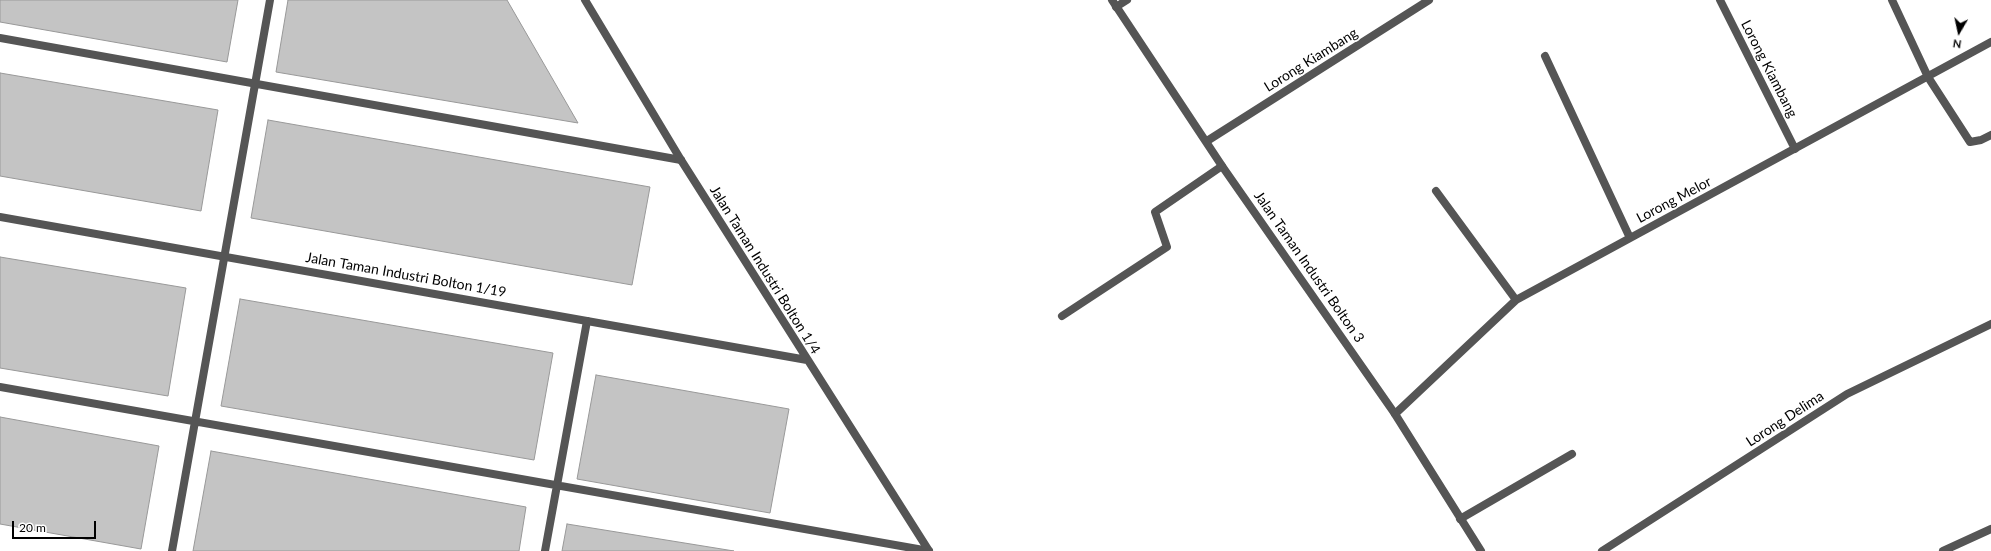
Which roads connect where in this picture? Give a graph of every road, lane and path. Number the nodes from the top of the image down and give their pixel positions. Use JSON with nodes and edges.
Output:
{"nodes":[{"id":1,"x":270,"y":0,"type":"edge"},
{"id":2,"x":585,"y":0,"type":"edge"},
{"id":3,"x":1127,"y":0,"type":"edge"},
{"id":4,"x":1429,"y":0,"type":"edge"},
{"id":5,"x":1720,"y":0,"type":"edge"},
{"id":6,"x":1892,"y":0,"type":"edge"},
{"id":7,"x":1114,"y":3,"type":"edge"},
{"id":8,"x":0,"y":38,"type":"edge"},
{"id":9,"x":1991,"y":42,"type":"edge"},
{"id":10,"x":1545,"y":56,"type":"dead end"},
{"id":11,"x":1928,"y":77,"type":"junction"},
{"id":12,"x":255,"y":84,"type":"junction"},
{"id":13,"x":1991,"y":135,"type":"edge"},
{"id":14,"x":1207,"y":141,"type":"junction"},
{"id":15,"x":1795,"y":149,"type":"junction"},
{"id":16,"x":681,"y":160,"type":"junction"},
{"id":17,"x":1222,"y":166,"type":"junction"},
{"id":18,"x":1436,"y":191,"type":"dead end"},
{"id":19,"x":0,"y":217,"type":"edge"},
{"id":20,"x":1630,"y":238,"type":"junction"},
{"id":21,"x":224,"y":257,"type":"junction"},
{"id":22,"x":1516,"y":300,"type":"junction"},
{"id":23,"x":1062,"y":316,"type":"dead end"},
{"id":24,"x":587,"y":321,"type":"junction"},
{"id":25,"x":1991,"y":324,"type":"edge"},
{"id":26,"x":807,"y":360,"type":"junction"},
{"id":27,"x":0,"y":387,"type":"edge"},
{"id":28,"x":1395,"y":414,"type":"junction"},
{"id":29,"x":195,"y":422,"type":"junction"},
{"id":30,"x":1572,"y":454,"type":"dead end"},
{"id":31,"x":557,"y":486,"type":"junction"},
{"id":32,"x":1460,"y":519,"type":"junction"},
{"id":33,"x":1991,"y":529,"type":"edge"},
{"id":34,"x":172,"y":551,"type":"edge"},
{"id":35,"x":545,"y":551,"type":"edge"},
{"id":36,"x":929,"y":551,"type":"edge"},
{"id":37,"x":1481,"y":551,"type":"edge"},
{"id":38,"x":1602,"y":551,"type":"edge"},
{"id":39,"x":1943,"y":551,"type":"edge"}],
"edges":[{"from":1,"to":12,"type":"street"},
{"from":2,"to":16,"type":"street","name":"Jalan Taman Industri Bolton 1/4"},
{"from":3,"to":7,"type":"street"},
{"from":4,"to":14,"type":"street","name":"Lorong Kiambang"},
{"from":5,"to":15,"type":"street","name":"Lorong Kiambang"},
{"from":6,"to":11,"type":"street"},
{"from":7,"to":14,"type":"street","name":"Jalan Taman Industri Bolton 3"},
{"from":8,"to":12,"type":"street"},
{"from":9,"to":11,"type":"street","name":"Lorong Melor"},
{"from":10,"to":20,"type":"street"},
{"from":11,"to":13,"type":"street"},
{"from":11,"to":15,"type":"street","name":"Lorong Melor"},
{"from":12,"to":16,"type":"street"},
{"from":12,"to":21,"type":"street"},
{"from":14,"to":17,"type":"street","name":"Jalan Taman Industri Bolton 3"},
{"from":15,"to":20,"type":"street","name":"Lorong Melor"},
{"from":16,"to":26,"type":"street","name":"Jalan Taman Industri Bolton 1/4"},
{"from":17,"to":23,"type":"street"},
{"from":17,"to":28,"type":"street","name":"Jalan Taman Industri Bolton 3"},
{"from":18,"to":22,"type":"street"},
{"from":19,"to":21,"type":"street","name":"Jalan Taman Industri Bolton 1/19"},
{"from":20,"to":22,"type":"street","name":"Lorong Melor"},
{"from":21,"to":24,"type":"street","name":"Jalan Taman Industri Bolton 1/19"},
{"from":21,"to":29,"type":"street"},
{"from":22,"to":28,"type":"street","name":"Lorong Melor"},
{"from":24,"to":26,"type":"street","name":"Jalan Taman Industri Bolton 1/19"},
{"from":24,"to":31,"type":"street"},
{"from":25,"to":38,"type":"street","name":"Lorong Delima"},
{"from":26,"to":36,"type":"street","name":"Jalan Taman Industri Bolton 1/4"},
{"from":27,"to":29,"type":"street"},
{"from":28,"to":32,"type":"street","name":"Jalan Taman Industri Bolton 3"},
{"from":29,"to":31,"type":"street"},
{"from":29,"to":34,"type":"street"},
{"from":30,"to":32,"type":"street"},
{"from":31,"to":35,"type":"street"},
{"from":31,"to":36,"type":"street"},
{"from":32,"to":37,"type":"street","name":"Jalan Taman Industri Bolton 3"},
{"from":33,"to":39,"type":"street"}]}
